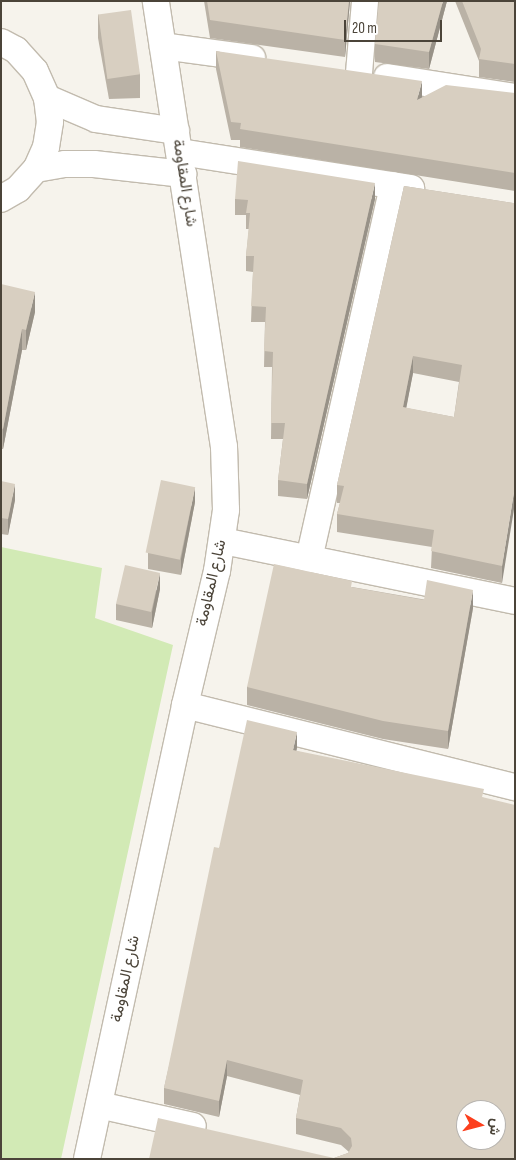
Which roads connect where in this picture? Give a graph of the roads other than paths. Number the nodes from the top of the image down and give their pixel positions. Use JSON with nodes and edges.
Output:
{"nodes":[{"id":1,"x":156,"y":1,"type":"edge"},
{"id":2,"x":365,"y":1,"type":"edge"},
{"id":3,"x":1,"y":42,"type":"edge"},
{"id":4,"x":163,"y":46,"type":"junction"},
{"id":5,"x":281,"y":62,"type":"edge"},
{"id":6,"x":330,"y":69,"type":"edge"},
{"id":7,"x":359,"y":73,"type":"junction"},
{"id":8,"x":515,"y":97,"type":"edge"},
{"id":9,"x":48,"y":98,"type":"junction"},
{"id":10,"x":180,"y":152,"type":"junction"},
{"id":11,"x":36,"y":169,"type":"junction"},
{"id":12,"x":393,"y":185,"type":"junction"},
{"id":13,"x":440,"y":193,"type":"edge"},
{"id":14,"x":1,"y":199,"type":"edge"},
{"id":15,"x":223,"y":541,"type":"junction"},
{"id":16,"x":309,"y":559,"type":"junction"},
{"id":17,"x":515,"y":601,"type":"edge"},
{"id":18,"x":185,"y":705,"type":"junction"},
{"id":19,"x":515,"y":787,"type":"edge"},
{"id":20,"x":99,"y":1105,"type":"junction"},
{"id":21,"x":213,"y":1131,"type":"edge"},
{"id":22,"x":87,"y":1159,"type":"edge"}],
"edges":[{"from":1,"to":4,"type":"street","name":"شارع المقاومة"},
{"from":2,"to":7,"type":"street"},
{"from":3,"to":9,"type":"street"},
{"from":4,"to":5,"type":"street"},
{"from":4,"to":10,"type":"street","name":"شارع المقاومة"},
{"from":6,"to":7,"type":"street"},
{"from":7,"to":8,"type":"street"},
{"from":9,"to":10,"type":"street"},
{"from":9,"to":11,"type":"street"},
{"from":10,"to":11,"type":"street"},
{"from":10,"to":12,"type":"street"},
{"from":10,"to":15,"type":"street","name":"شارع المقاومة"},
{"from":11,"to":14,"type":"street"},
{"from":12,"to":13,"type":"street"},
{"from":12,"to":16,"type":"street"},
{"from":15,"to":16,"type":"street"},
{"from":15,"to":18,"type":"street","name":"شارع المقاومة"},
{"from":16,"to":17,"type":"street"},
{"from":18,"to":19,"type":"street"},
{"from":18,"to":20,"type":"street","name":"شارع المقاومة"},
{"from":20,"to":21,"type":"street"},
{"from":20,"to":22,"type":"street","name":"شارع المقاومة"}]}
